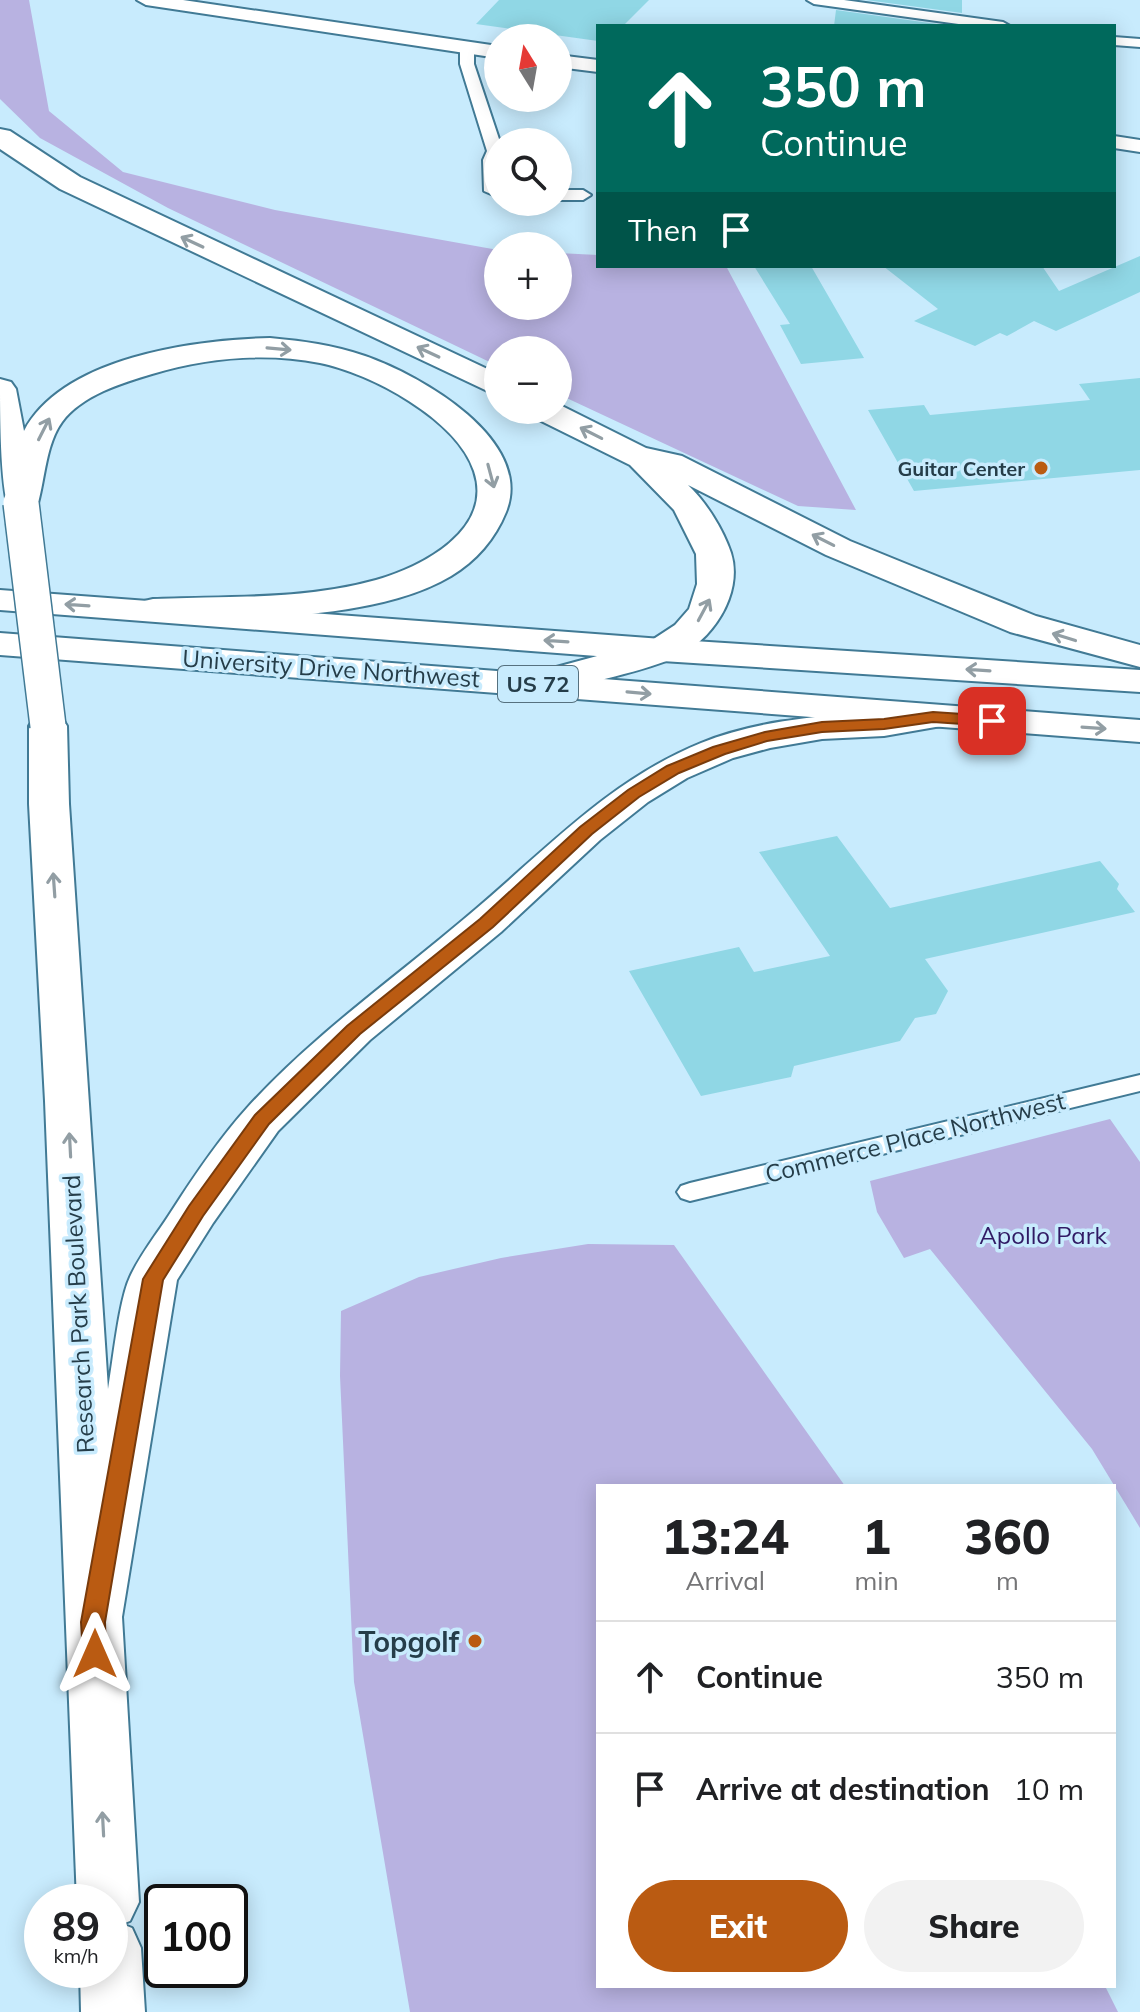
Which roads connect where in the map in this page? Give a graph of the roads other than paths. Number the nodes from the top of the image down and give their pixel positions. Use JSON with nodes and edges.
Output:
{"nodes":[{"id":1,"x":146,"y":0,"type":"edge"},
{"id":2,"x":154,"y":0,"type":"edge"},
{"id":3,"x":814,"y":0,"type":"edge"},
{"id":4,"x":988,"y":24,"type":"edge"},
{"id":5,"x":1116,"y":41,"type":"edge"},
{"id":6,"x":1140,"y":43,"type":"edge"},
{"id":7,"x":467,"y":48,"type":"junction"},
{"id":8,"x":484,"y":50,"type":"edge"},
{"id":9,"x":572,"y":63,"type":"edge"},
{"id":10,"x":596,"y":66,"type":"edge"},
{"id":11,"x":488,"y":128,"type":"edge"},
{"id":12,"x":0,"y":137,"type":"edge"},
{"id":13,"x":1116,"y":142,"type":"edge"},
{"id":14,"x":1140,"y":146,"type":"edge"},
{"id":15,"x":572,"y":195,"type":"edge"},
{"id":16,"x":583,"y":195,"type":"dead end"},
{"id":17,"x":484,"y":379,"type":"edge"},
{"id":18,"x":0,"y":389,"type":"edge"},
{"id":19,"x":572,"y":424,"type":"edge"},
{"id":20,"x":636,"y":456,"type":"junction"},
{"id":21,"x":21,"y":503,"type":"junction"},
{"id":22,"x":0,"y":600,"type":"edge"},
{"id":23,"x":153,"y":610,"type":"junction"},
{"id":24,"x":0,"y":644,"type":"edge"},
{"id":25,"x":662,"y":650,"type":"junction"},
{"id":26,"x":1140,"y":656,"type":"edge"},
{"id":27,"x":1140,"y":681,"type":"edge"},
{"id":28,"x":536,"y":684,"type":"junction"},
{"id":29,"x":933,"y":717,"type":"junction"},
{"id":30,"x":1140,"y":731,"type":"edge"},
{"id":31,"x":1137,"y":1088,"type":"edge"},
{"id":32,"x":690,"y":1192,"type":"dead end"},
{"id":33,"x":93,"y":1622,"type":"junction"},
{"id":34,"x":107,"y":1884,"type":"edge"},
{"id":35,"x":112,"y":1988,"type":"edge"},
{"id":36,"x":113,"y":2012,"type":"edge"}],
"edges":[{"from":1,"to":2,"type":"street"},
{"from":2,"to":7,"type":"street"},
{"from":3,"to":4,"type":"street"},
{"from":5,"to":6,"type":"street"},
{"from":7,"to":8,"type":"street"},
{"from":7,"to":11,"type":"street"},
{"from":9,"to":10,"type":"street"},
{"from":17,"to":12,"type":"highway","one_way":true},
{"from":13,"to":14,"type":"street"},
{"from":15,"to":16,"type":"street"},
{"from":18,"to":21,"type":"highway","name":"Research Park Boulevard"},
{"from":20,"to":19,"type":"highway","one_way":true},
{"from":25,"to":20,"type":"highway","one_way":true},
{"from":26,"to":20,"type":"highway","one_way":true},
{"from":21,"to":23,"type":"highway","one_way":true},
{"from":33,"to":21,"type":"highway","name":"Research Park Boulevard","one_way":true,"bridge":true},
{"from":23,"to":22,"type":"highway","name":"University Drive Northwest","number":"US 72","one_way":true},
{"from":25,"to":23,"type":"highway","name":"University Drive Northwest","number":"US 72","one_way":true},
{"from":24,"to":28,"type":"highway","name":"University Drive Northwest","number":"US 72"},
{"from":27,"to":25,"type":"highway","name":"University Drive Northwest","number":"US 72","one_way":true},
{"from":25,"to":28,"type":"highway"},
{"from":28,"to":29,"type":"highway","name":"University Drive Northwest","number":"US 72","one_way":true},
{"from":29,"to":30,"type":"highway","name":"University Drive Northwest","number":"US 72","one_way":true},
{"from":29,"to":33,"type":"highway"},
{"from":31,"to":32,"type":"street","name":"Commerce Place Northwest"},
{"from":34,"to":33,"type":"highway","name":"Research Park Boulevard","one_way":true},
{"from":35,"to":36,"type":"highway"}]}
